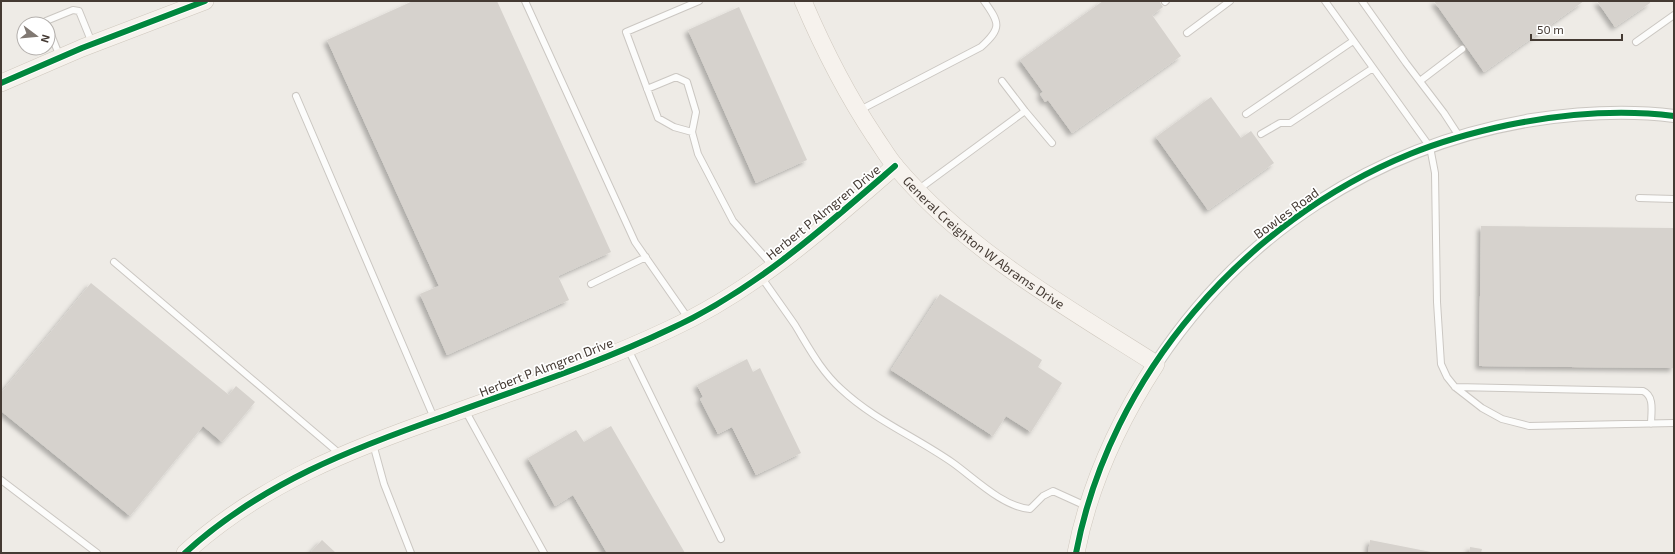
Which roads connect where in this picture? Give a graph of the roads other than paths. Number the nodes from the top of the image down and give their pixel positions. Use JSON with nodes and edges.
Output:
{"nodes":[{"id":1,"x":205,"y":1,"type":"edge"},
{"id":2,"x":525,"y":1,"type":"edge"},
{"id":3,"x":699,"y":1,"type":"edge"},
{"id":4,"x":803,"y":1,"type":"edge"},
{"id":5,"x":984,"y":1,"type":"edge"},
{"id":6,"x":1230,"y":1,"type":"edge"},
{"id":7,"x":1325,"y":1,"type":"edge"},
{"id":8,"x":1362,"y":1,"type":"edge"},
{"id":9,"x":1674,"y":15,"type":"edge"},
{"id":10,"x":56,"y":17,"type":"edge"},
{"id":11,"x":1187,"y":32,"type":"dead end"},
{"id":12,"x":1353,"y":41,"type":"junction"},
{"id":13,"x":1636,"y":42,"type":"dead end"},
{"id":14,"x":93,"y":45,"type":"junction"},
{"id":15,"x":56,"y":47,"type":"edge"},
{"id":16,"x":1462,"y":49,"type":"dead end"},
{"id":17,"x":60,"y":58,"type":"junction"},
{"id":18,"x":1373,"y":68,"type":"junction"},
{"id":19,"x":1002,"y":81,"type":"dead end"},
{"id":20,"x":1420,"y":81,"type":"junction"},
{"id":21,"x":1,"y":83,"type":"edge"},
{"id":22,"x":647,"y":89,"type":"junction"},
{"id":23,"x":296,"y":96,"type":"dead end"},
{"id":24,"x":859,"y":111,"type":"junction"},
{"id":25,"x":1024,"y":111,"type":"junction"},
{"id":26,"x":1246,"y":114,"type":"dead end"},
{"id":27,"x":1674,"y":116,"type":"edge"},
{"id":28,"x":692,"y":132,"type":"junction"},
{"id":29,"x":1261,"y":134,"type":"dead end"},
{"id":30,"x":1459,"y":136,"type":"junction"},
{"id":31,"x":1052,"y":143,"type":"dead end"},
{"id":32,"x":1430,"y":147,"type":"junction"},
{"id":33,"x":895,"y":166,"type":"junction"},
{"id":34,"x":918,"y":190,"type":"junction"},
{"id":35,"x":1639,"y":198,"type":"dead end"},
{"id":36,"x":1674,"y":198,"type":"edge"},
{"id":37,"x":646,"y":257,"type":"junction"},
{"id":38,"x":114,"y":262,"type":"dead end"},
{"id":39,"x":767,"y":272,"type":"junction"},
{"id":40,"x":591,"y":284,"type":"dead end"},
{"id":41,"x":689,"y":320,"type":"junction"},
{"id":42,"x":627,"y":348,"type":"junction"},
{"id":43,"x":1156,"y":364,"type":"junction"},
{"id":44,"x":1455,"y":387,"type":"junction"},
{"id":45,"x":464,"y":409,"type":"junction"},
{"id":46,"x":435,"y":419,"type":"junction"},
{"id":47,"x":1674,"y":423,"type":"edge"},
{"id":48,"x":1651,"y":424,"type":"junction"},
{"id":49,"x":372,"y":442,"type":"junction"},
{"id":50,"x":341,"y":455,"type":"junction"},
{"id":51,"x":1,"y":480,"type":"edge"},
{"id":52,"x":1088,"y":507,"type":"junction"},
{"id":53,"x":721,"y":540,"type":"dead end"},
{"id":54,"x":97,"y":553,"type":"edge"},
{"id":55,"x":185,"y":553,"type":"edge"},
{"id":56,"x":411,"y":553,"type":"edge"},
{"id":57,"x":544,"y":553,"type":"edge"},
{"id":58,"x":1076,"y":553,"type":"edge"}],
"edges":[{"from":1,"to":14,"type":"street"},
{"from":2,"to":37,"type":"lane"},
{"from":3,"to":22,"type":"lane"},
{"from":4,"to":24,"type":"street","name":"General Creighton W Abrams Drive"},
{"from":5,"to":24,"type":"lane"},
{"from":6,"to":11,"type":"lane"},
{"from":7,"to":12,"type":"lane"},
{"from":8,"to":20,"type":"lane"},
{"from":9,"to":13,"type":"lane"},
{"from":10,"to":14,"type":"lane"},
{"from":12,"to":18,"type":"lane"},
{"from":12,"to":26,"type":"lane"},
{"from":14,"to":17,"type":"street"},
{"from":15,"to":17,"type":"lane"},
{"from":16,"to":20,"type":"lane"},
{"from":17,"to":21,"type":"street"},
{"from":18,"to":29,"type":"lane"},
{"from":18,"to":32,"type":"lane"},
{"from":19,"to":25,"type":"lane"},
{"from":20,"to":30,"type":"lane"},
{"from":22,"to":28,"type":"lane"},
{"from":22,"to":28,"type":"lane"},
{"from":23,"to":46,"type":"lane"},
{"from":24,"to":33,"type":"street","name":"General Creighton W Abrams Drive"},
{"from":25,"to":31,"type":"lane"},
{"from":25,"to":34,"type":"lane"},
{"from":27,"to":30,"type":"street","name":"Bowles Road"},
{"from":28,"to":39,"type":"lane"},
{"from":30,"to":32,"type":"street","name":"Bowles Road"},
{"from":32,"to":43,"type":"street","name":"Bowles Road"},
{"from":32,"to":44,"type":"lane"},
{"from":33,"to":34,"type":"street","name":"General Creighton W Abrams Drive"},
{"from":33,"to":39,"type":"street","name":"Herbert P Almgren Drive"},
{"from":34,"to":43,"type":"street","name":"General Creighton W Abrams Drive"},
{"from":35,"to":36,"type":"lane"},
{"from":37,"to":40,"type":"lane"},
{"from":37,"to":41,"type":"lane"},
{"from":38,"to":50,"type":"lane"},
{"from":39,"to":41,"type":"street","name":"Herbert P Almgren Drive"},
{"from":39,"to":52,"type":"lane"},
{"from":41,"to":42,"type":"street","name":"Herbert P Almgren Drive"},
{"from":42,"to":45,"type":"street","name":"Herbert P Almgren Drive"},
{"from":42,"to":53,"type":"lane"},
{"from":43,"to":52,"type":"street","name":"Bowles Road"},
{"from":44,"to":48,"type":"lane"},
{"from":44,"to":48,"type":"lane"},
{"from":45,"to":46,"type":"street","name":"Herbert P Almgren Drive"},
{"from":45,"to":57,"type":"lane"},
{"from":46,"to":49,"type":"street","name":"Herbert P Almgren Drive"},
{"from":47,"to":48,"type":"lane"},
{"from":49,"to":50,"type":"street","name":"Herbert P Almgren Drive"},
{"from":49,"to":56,"type":"lane"},
{"from":50,"to":55,"type":"street","name":"Herbert P Almgren Drive"},
{"from":51,"to":54,"type":"lane"},
{"from":52,"to":58,"type":"street","name":"Bowles Road"}]}
